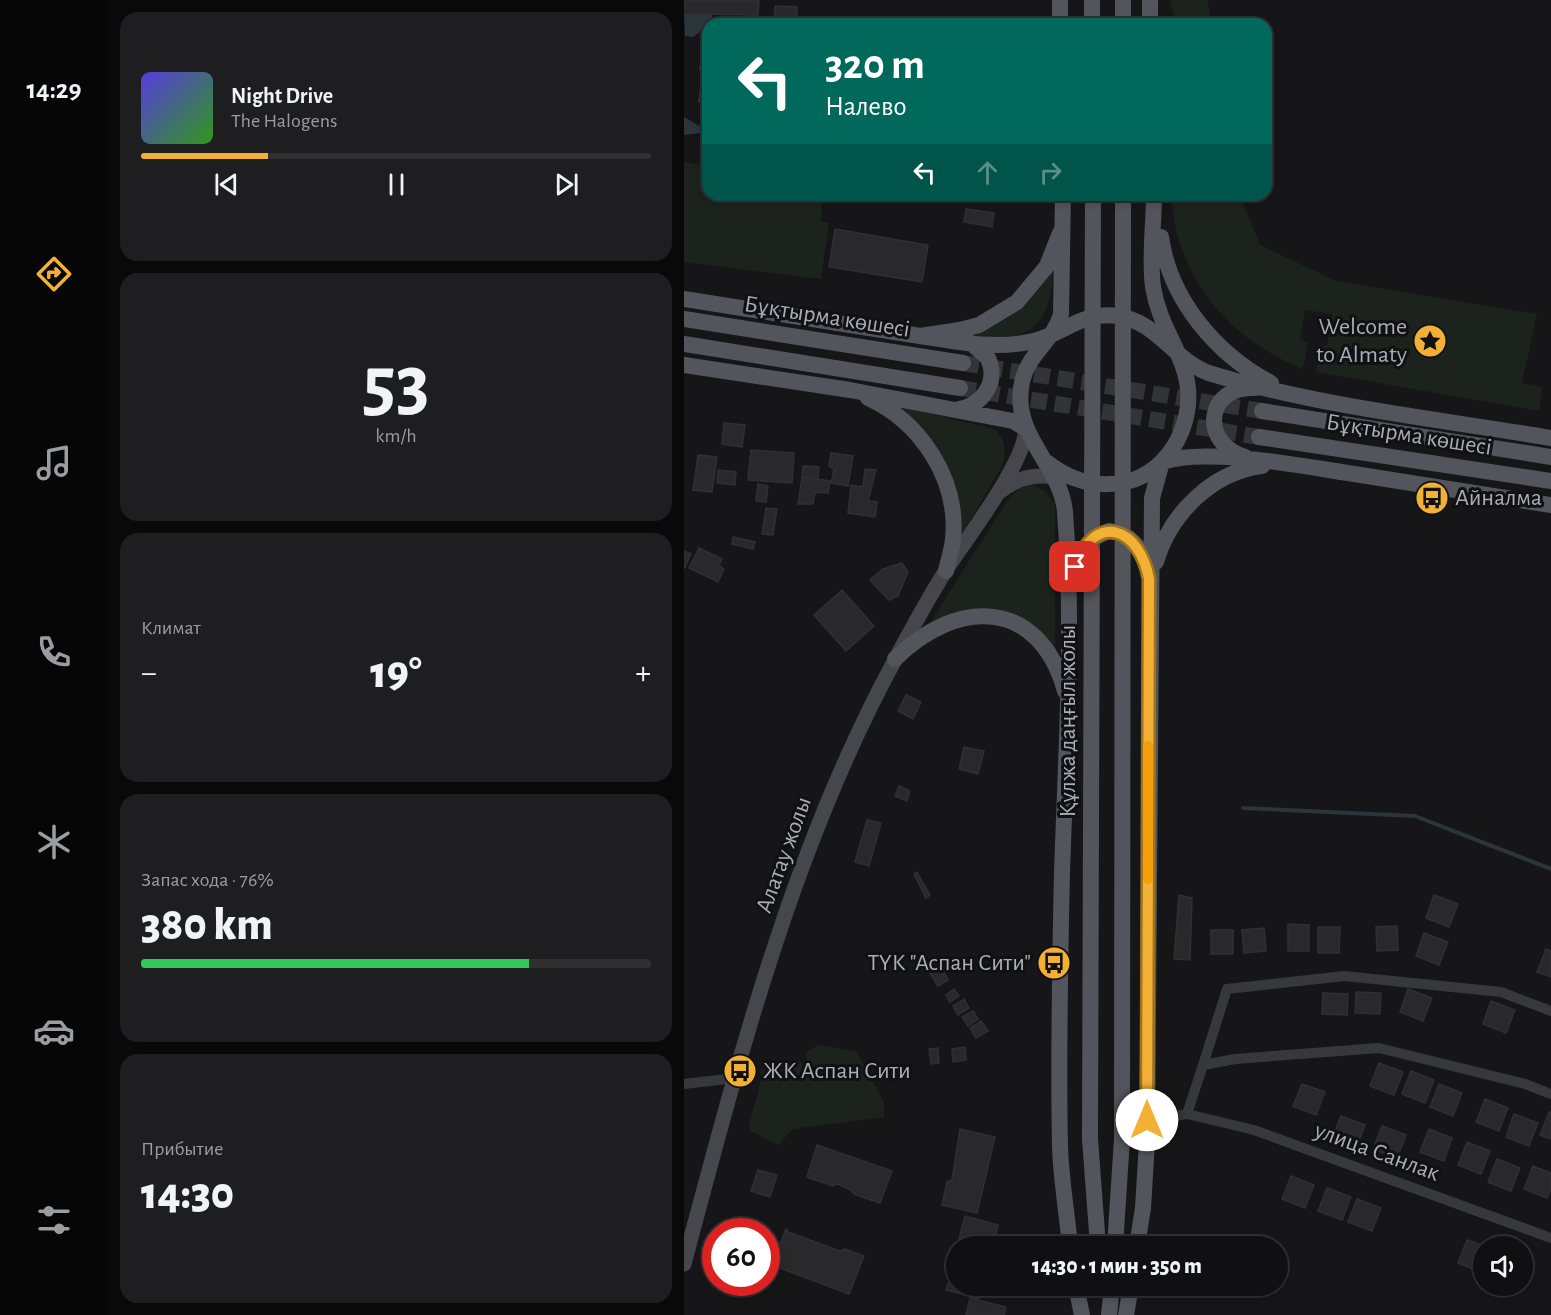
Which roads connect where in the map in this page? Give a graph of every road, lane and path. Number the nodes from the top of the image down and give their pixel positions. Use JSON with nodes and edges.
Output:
{"nodes":[{"id":1,"x":1060,"y":0,"type":"edge"},
{"id":2,"x":1092,"y":0,"type":"edge"},
{"id":3,"x":1123,"y":0,"type":"edge"},
{"id":4,"x":1150,"y":0,"type":"edge"},
{"id":5,"x":1060,"y":18,"type":"edge"},
{"id":6,"x":1092,"y":18,"type":"edge"},
{"id":7,"x":1123,"y":18,"type":"edge"},
{"id":8,"x":1150,"y":18,"type":"edge"},
{"id":9,"x":1063,"y":201,"type":"edge"},
{"id":10,"x":1092,"y":201,"type":"edge"},
{"id":11,"x":1123,"y":201,"type":"edge"},
{"id":12,"x":1155,"y":201,"type":"edge"},
{"id":13,"x":1156,"y":201,"type":"edge"},
{"id":14,"x":1063,"y":224,"type":"junction"},
{"id":15,"x":684,"y":299,"type":"edge"},
{"id":16,"x":684,"y":319,"type":"edge"},
{"id":17,"x":920,"y":336,"type":"junction"},
{"id":18,"x":1049,"y":336,"type":"junction"},
{"id":19,"x":684,"y":344,"type":"edge"},
{"id":20,"x":971,"y":344,"type":"junction"},
{"id":21,"x":1176,"y":353,"type":"junction"},
{"id":22,"x":963,"y":363,"type":"tunnel mouth"},
{"id":23,"x":684,"y":365,"type":"edge"},
{"id":24,"x":960,"y":388,"type":"tunnel mouth"},
{"id":25,"x":850,"y":390,"type":"junction"},
{"id":26,"x":1284,"y":392,"type":"junction"},
{"id":27,"x":955,"y":410,"type":"junction"},
{"id":28,"x":1262,"y":411,"type":"tunnel mouth"},
{"id":29,"x":1025,"y":428,"type":"junction"},
{"id":30,"x":1259,"y":436,"type":"tunnel mouth"},
{"id":31,"x":1551,"y":438,"type":"edge"},
{"id":32,"x":1038,"y":452,"type":"junction"},
{"id":33,"x":1551,"y":457,"type":"edge"},
{"id":34,"x":1162,"y":462,"type":"junction"},
{"id":35,"x":1267,"y":462,"type":"junction"},
{"id":36,"x":1286,"y":464,"type":"junction"},
{"id":37,"x":1053,"y":476,"type":"junction"},
{"id":38,"x":1080,"y":481,"type":"junction"},
{"id":39,"x":1551,"y":482,"type":"edge"},
{"id":40,"x":999,"y":493,"type":"junction"},
{"id":41,"x":1551,"y":504,"type":"edge"},
{"id":42,"x":946,"y":571,"type":"junction"},
{"id":43,"x":1149,"y":585,"type":"junction"},
{"id":44,"x":1067,"y":614,"type":"junction"},
{"id":45,"x":895,"y":659,"type":"junction"},
{"id":46,"x":1070,"y":708,"type":"junction"},
{"id":47,"x":1551,"y":1011,"type":"edge"},
{"id":48,"x":1203,"y":1065,"type":"junction"},
{"id":49,"x":735,"y":1078,"type":"junction"},
{"id":50,"x":684,"y":1084,"type":"edge"},
{"id":51,"x":1551,"y":1094,"type":"edge"},
{"id":52,"x":1187,"y":1114,"type":"junction"},
{"id":53,"x":1147,"y":1120,"type":"junction"},
{"id":54,"x":1069,"y":1236,"type":"edge"},
{"id":55,"x":1097,"y":1236,"type":"edge"},
{"id":56,"x":1116,"y":1236,"type":"edge"},
{"id":57,"x":1138,"y":1236,"type":"edge"},
{"id":58,"x":1551,"y":1238,"type":"edge"},
{"id":59,"x":684,"y":1264,"type":"edge"},
{"id":60,"x":1079,"y":1296,"type":"edge"},
{"id":61,"x":1100,"y":1296,"type":"edge"},
{"id":62,"x":1111,"y":1296,"type":"edge"},
{"id":63,"x":1129,"y":1296,"type":"edge"},
{"id":64,"x":1082,"y":1315,"type":"edge"},
{"id":65,"x":1101,"y":1315,"type":"edge"},
{"id":66,"x":1109,"y":1315,"type":"edge"},
{"id":67,"x":1126,"y":1315,"type":"edge"}],
"edges":[{"from":1,"to":5,"type":"main road"},
{"from":2,"to":6,"type":"main road"},
{"from":3,"to":7,"type":"main road"},
{"from":4,"to":8,"type":"main road"},
{"from":9,"to":14,"type":"main road"},
{"from":10,"to":55,"type":"main road","name":"Құлжа даңғыл жолы","bridge":true},
{"from":11,"to":56,"type":"main road","bridge":true},
{"from":12,"to":21,"type":"main road"},
{"from":13,"to":26,"type":"main road"},
{"from":14,"to":17,"type":"main road"},
{"from":14,"to":18,"type":"main road"},
{"from":15,"to":17,"type":"main road"},
{"from":16,"to":22,"type":"main road","name":"Бұқтырма көшесі"},
{"from":17,"to":20,"type":"main road"},
{"from":18,"to":20,"type":"main road"},
{"from":18,"to":21,"type":"main road"},
{"from":18,"to":29,"type":"main road"},
{"from":19,"to":24,"type":"main road","name":"Бұқтырма көшесі"},
{"from":20,"to":27,"type":"main road"},
{"from":21,"to":26,"type":"main road"},
{"from":21,"to":34,"type":"main road"},
{"from":23,"to":25,"type":"main road"},
{"from":25,"to":27,"type":"main road"},
{"from":25,"to":42,"type":"main road"},
{"from":26,"to":31,"type":"main road"},
{"from":26,"to":35,"type":"main road"},
{"from":27,"to":29,"type":"main road"},
{"from":28,"to":33,"type":"main road","name":"Бұқтырма көшесі"},
{"from":29,"to":32,"type":"main road"},
{"from":29,"to":40,"type":"main road","name":"Алатау жолы"},
{"from":30,"to":39,"type":"main road","name":"Бұқтырма көшесі"},
{"from":32,"to":37,"type":"main road"},
{"from":32,"to":38,"type":"main road"},
{"from":34,"to":35,"type":"main road"},
{"from":34,"to":38,"type":"main road"},
{"from":34,"to":43,"type":"main road"},
{"from":35,"to":36,"type":"main road"},
{"from":36,"to":41,"type":"main road"},
{"from":36,"to":43,"type":"main road"},
{"from":37,"to":38,"type":"main road"},
{"from":37,"to":40,"type":"main road"},
{"from":37,"to":44,"type":"main road"},
{"from":40,"to":42,"type":"main road","name":"Алатау жолы"},
{"from":42,"to":45,"type":"main road","name":"Алатау жолы"},
{"from":43,"to":44,"type":"main road"},
{"from":43,"to":53,"type":"main road"},
{"from":44,"to":46,"type":"main road"},
{"from":45,"to":46,"type":"main road"},
{"from":45,"to":49,"type":"main road","name":"Алатау жолы"},
{"from":46,"to":54,"type":"main road"},
{"from":47,"to":48,"type":"street"},
{"from":48,"to":51,"type":"street"},
{"from":48,"to":52,"type":"street"},
{"from":49,"to":50,"type":"street"},
{"from":49,"to":59,"type":"main road","name":"Алатау жолы"},
{"from":52,"to":53,"type":"street"},
{"from":52,"to":58,"type":"street","name":"улица Санлак"},
{"from":53,"to":57,"type":"main road"},
{"from":60,"to":64,"type":"main road"},
{"from":61,"to":65,"type":"main road"},
{"from":62,"to":66,"type":"main road"},
{"from":63,"to":67,"type":"main road"}]}
